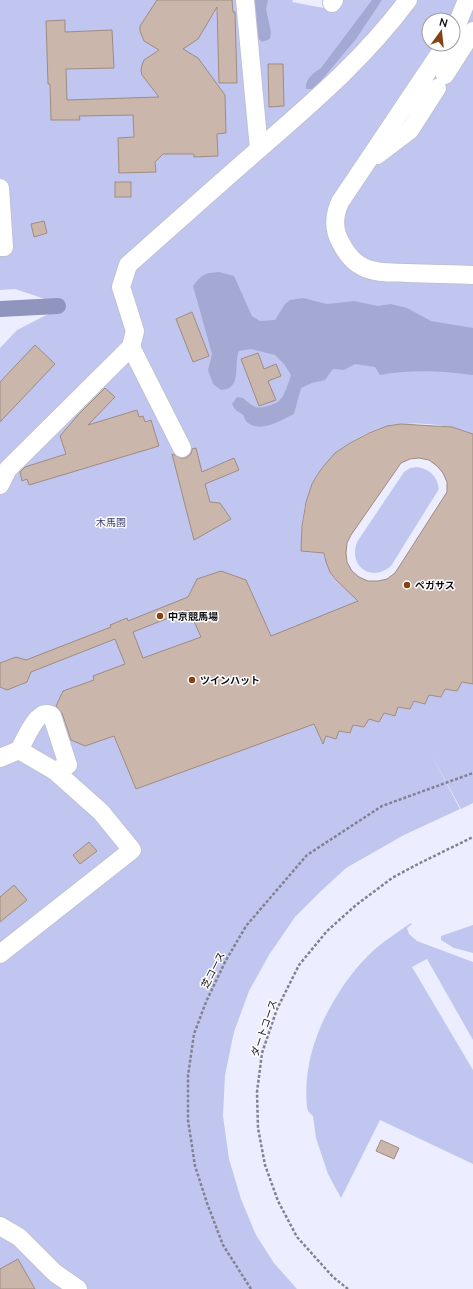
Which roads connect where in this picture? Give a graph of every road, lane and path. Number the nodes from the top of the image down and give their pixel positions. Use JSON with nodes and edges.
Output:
{"nodes":[{"id":1,"x":245,"y":0,"type":"edge"},
{"id":2,"x":408,"y":0,"type":"edge"},
{"id":3,"x":467,"y":0,"type":"edge"},
{"id":4,"x":473,"y":5,"type":"edge"},
{"id":5,"x":461,"y":15,"type":"edge"},
{"id":6,"x":461,"y":22,"type":"edge"},
{"id":7,"x":473,"y":31,"type":"edge"},
{"id":8,"x":441,"y":52,"type":"edge"},
{"id":9,"x":259,"y":149,"type":"junction"},
{"id":10,"x":365,"y":164,"type":"junction"},
{"id":11,"x":0,"y":188,"type":"edge"},
{"id":12,"x":0,"y":247,"type":"edge"},
{"id":13,"x":473,"y":275,"type":"edge"},
{"id":14,"x":131,"y":347,"type":"junction"},
{"id":15,"x":182,"y":448,"type":"dead end"},
{"id":16,"x":0,"y":485,"type":"edge"},
{"id":17,"x":20,"y":750,"type":"junction"},
{"id":18,"x":0,"y":758,"type":"edge"},
{"id":19,"x":54,"y":771,"type":"junction"},
{"id":20,"x":473,"y":773,"type":"edge"},
{"id":21,"x":473,"y":837,"type":"edge"},
{"id":22,"x":0,"y":954,"type":"edge"},
{"id":23,"x":0,"y":1226,"type":"edge"},
{"id":24,"x":78,"y":1289,"type":"edge"},
{"id":25,"x":250,"y":1289,"type":"edge"},
{"id":26,"x":348,"y":1289,"type":"edge"}],
"edges":[{"from":1,"to":9,"type":"street"},
{"from":2,"to":9,"type":"street"},
{"from":3,"to":5,"type":"street"},
{"from":4,"to":6,"type":"street"},
{"from":7,"to":10,"type":"street"},
{"from":8,"to":10,"type":"street"},
{"from":9,"to":14,"type":"street"},
{"from":10,"to":13,"type":"street"},
{"from":11,"to":12,"type":"street"},
{"from":14,"to":15,"type":"street"},
{"from":14,"to":16,"type":"street"},
{"from":17,"to":18,"type":"street"},
{"from":17,"to":19,"type":"street"},
{"from":17,"to":19,"type":"street"},
{"from":19,"to":22,"type":"street"},
{"from":20,"to":25,"type":"path","name":"芝コース"},
{"from":21,"to":26,"type":"path","name":"ダートコース"},
{"from":23,"to":24,"type":"street"}]}
